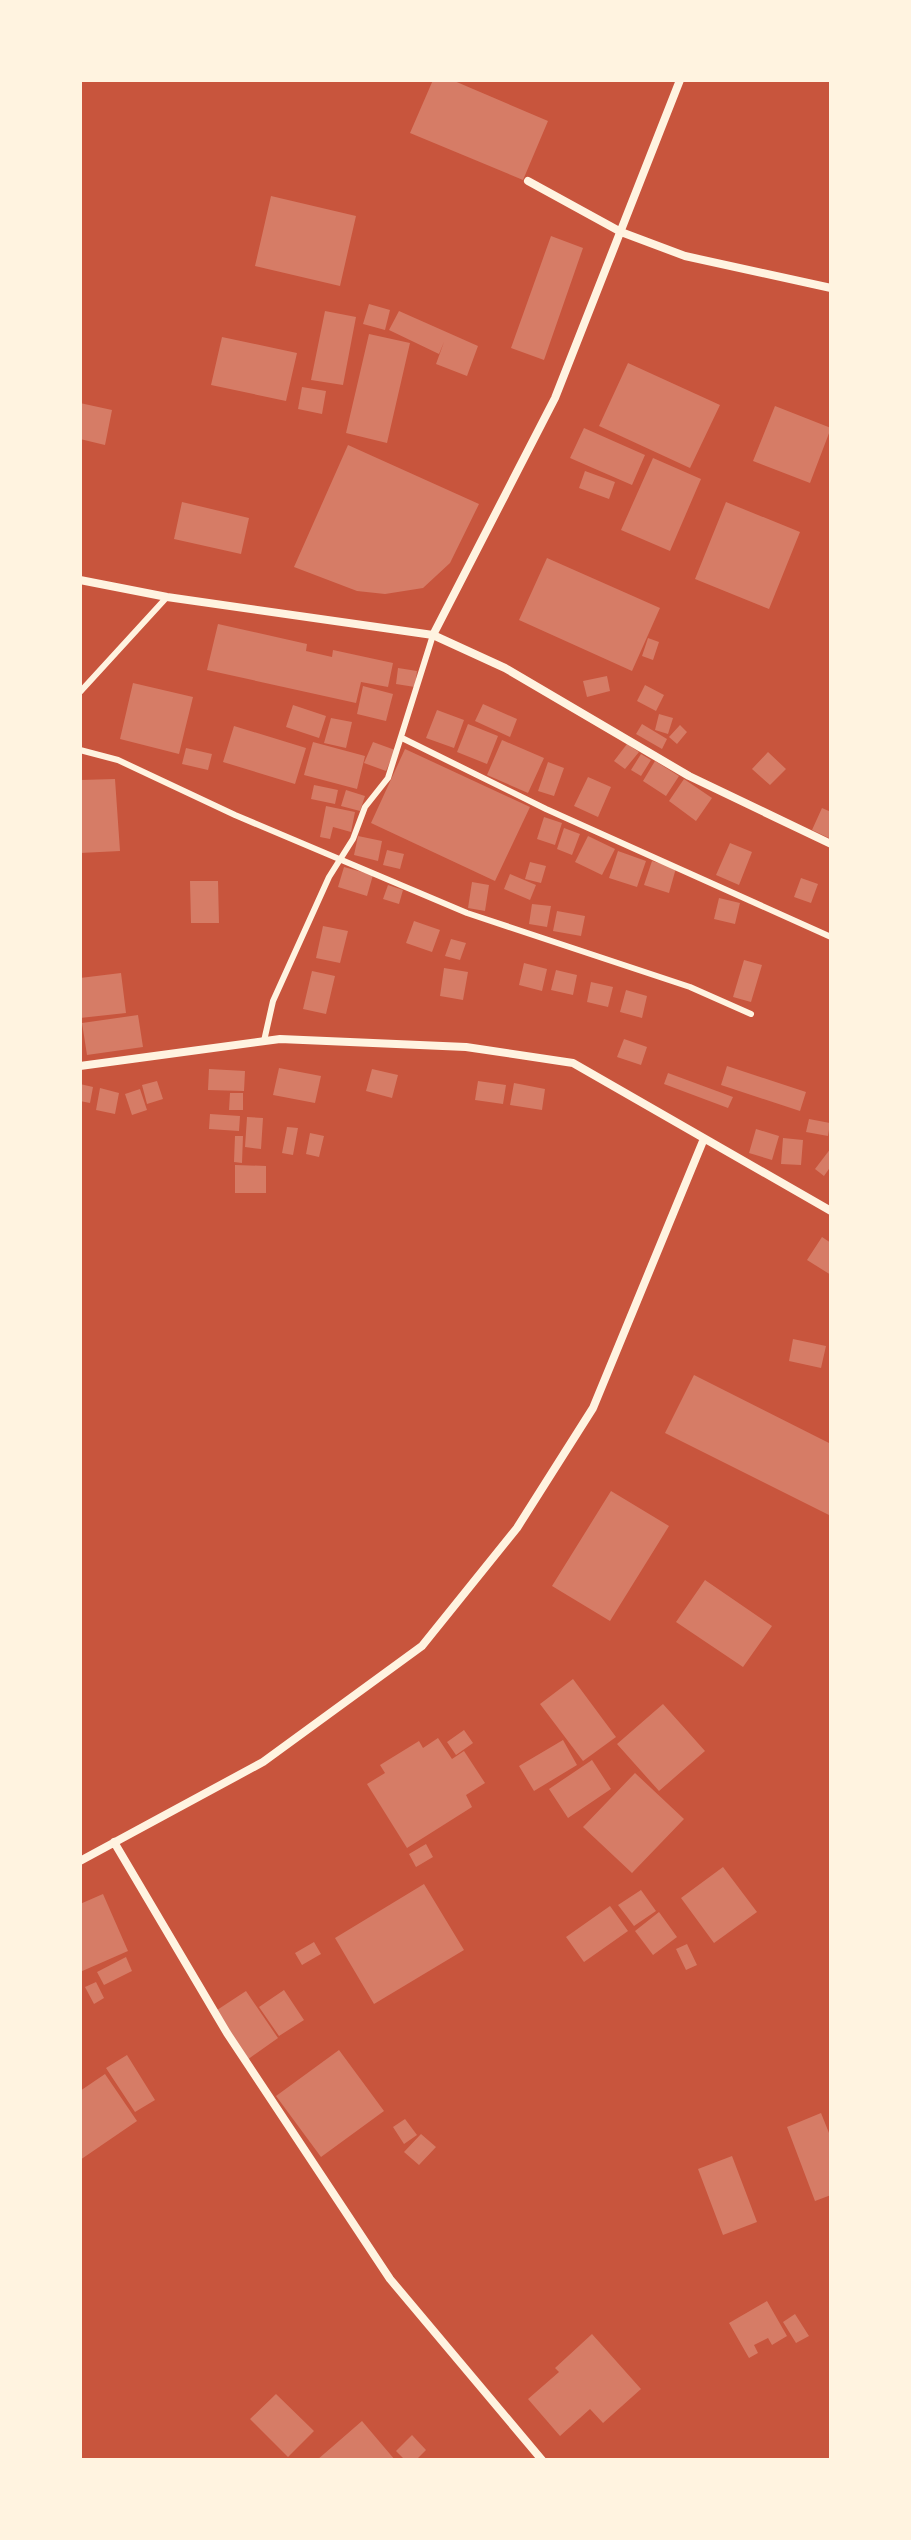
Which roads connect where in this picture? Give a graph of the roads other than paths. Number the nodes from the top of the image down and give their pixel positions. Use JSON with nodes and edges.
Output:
{"nodes":[{"id":1,"x":680,"y":80,"type":"edge"},
{"id":2,"x":528,"y":181,"type":"dead end"},
{"id":3,"x":621,"y":232,"type":"junction"},
{"id":4,"x":831,"y":288,"type":"edge"},
{"id":5,"x":80,"y":580,"type":"edge"},
{"id":6,"x":167,"y":597,"type":"junction"},
{"id":7,"x":433,"y":635,"type":"junction"},
{"id":8,"x":80,"y":692,"type":"edge"},
{"id":9,"x":402,"y":738,"type":"junction"},
{"id":10,"x":80,"y":750,"type":"edge"},
{"id":11,"x":831,"y":844,"type":"edge"},
{"id":12,"x":340,"y":856,"type":"junction"},
{"id":13,"x":831,"y":937,"type":"edge"},
{"id":14,"x":751,"y":1014,"type":"dead end"},
{"id":15,"x":264,"y":1041,"type":"junction"},
{"id":16,"x":80,"y":1066,"type":"edge"},
{"id":17,"x":703,"y":1141,"type":"junction"},
{"id":18,"x":831,"y":1211,"type":"edge"},
{"id":19,"x":114,"y":1842,"type":"junction"},
{"id":20,"x":80,"y":1861,"type":"edge"},
{"id":21,"x":542,"y":2460,"type":"edge"}],
"edges":[{"from":1,"to":3,"type":"street"},
{"from":2,"to":3,"type":"street"},
{"from":3,"to":4,"type":"street"},
{"from":3,"to":7,"type":"street"},
{"from":5,"to":6,"type":"street"},
{"from":6,"to":7,"type":"street"},
{"from":6,"to":8,"type":"lane"},
{"from":7,"to":9,"type":"lane"},
{"from":7,"to":11,"type":"street"},
{"from":9,"to":12,"type":"lane"},
{"from":9,"to":13,"type":"lane"},
{"from":10,"to":12,"type":"lane"},
{"from":12,"to":14,"type":"lane"},
{"from":12,"to":15,"type":"lane"},
{"from":15,"to":16,"type":"street"},
{"from":15,"to":17,"type":"street"},
{"from":17,"to":18,"type":"street"},
{"from":17,"to":19,"type":"street"},
{"from":19,"to":20,"type":"street"},
{"from":19,"to":21,"type":"street"}]}
